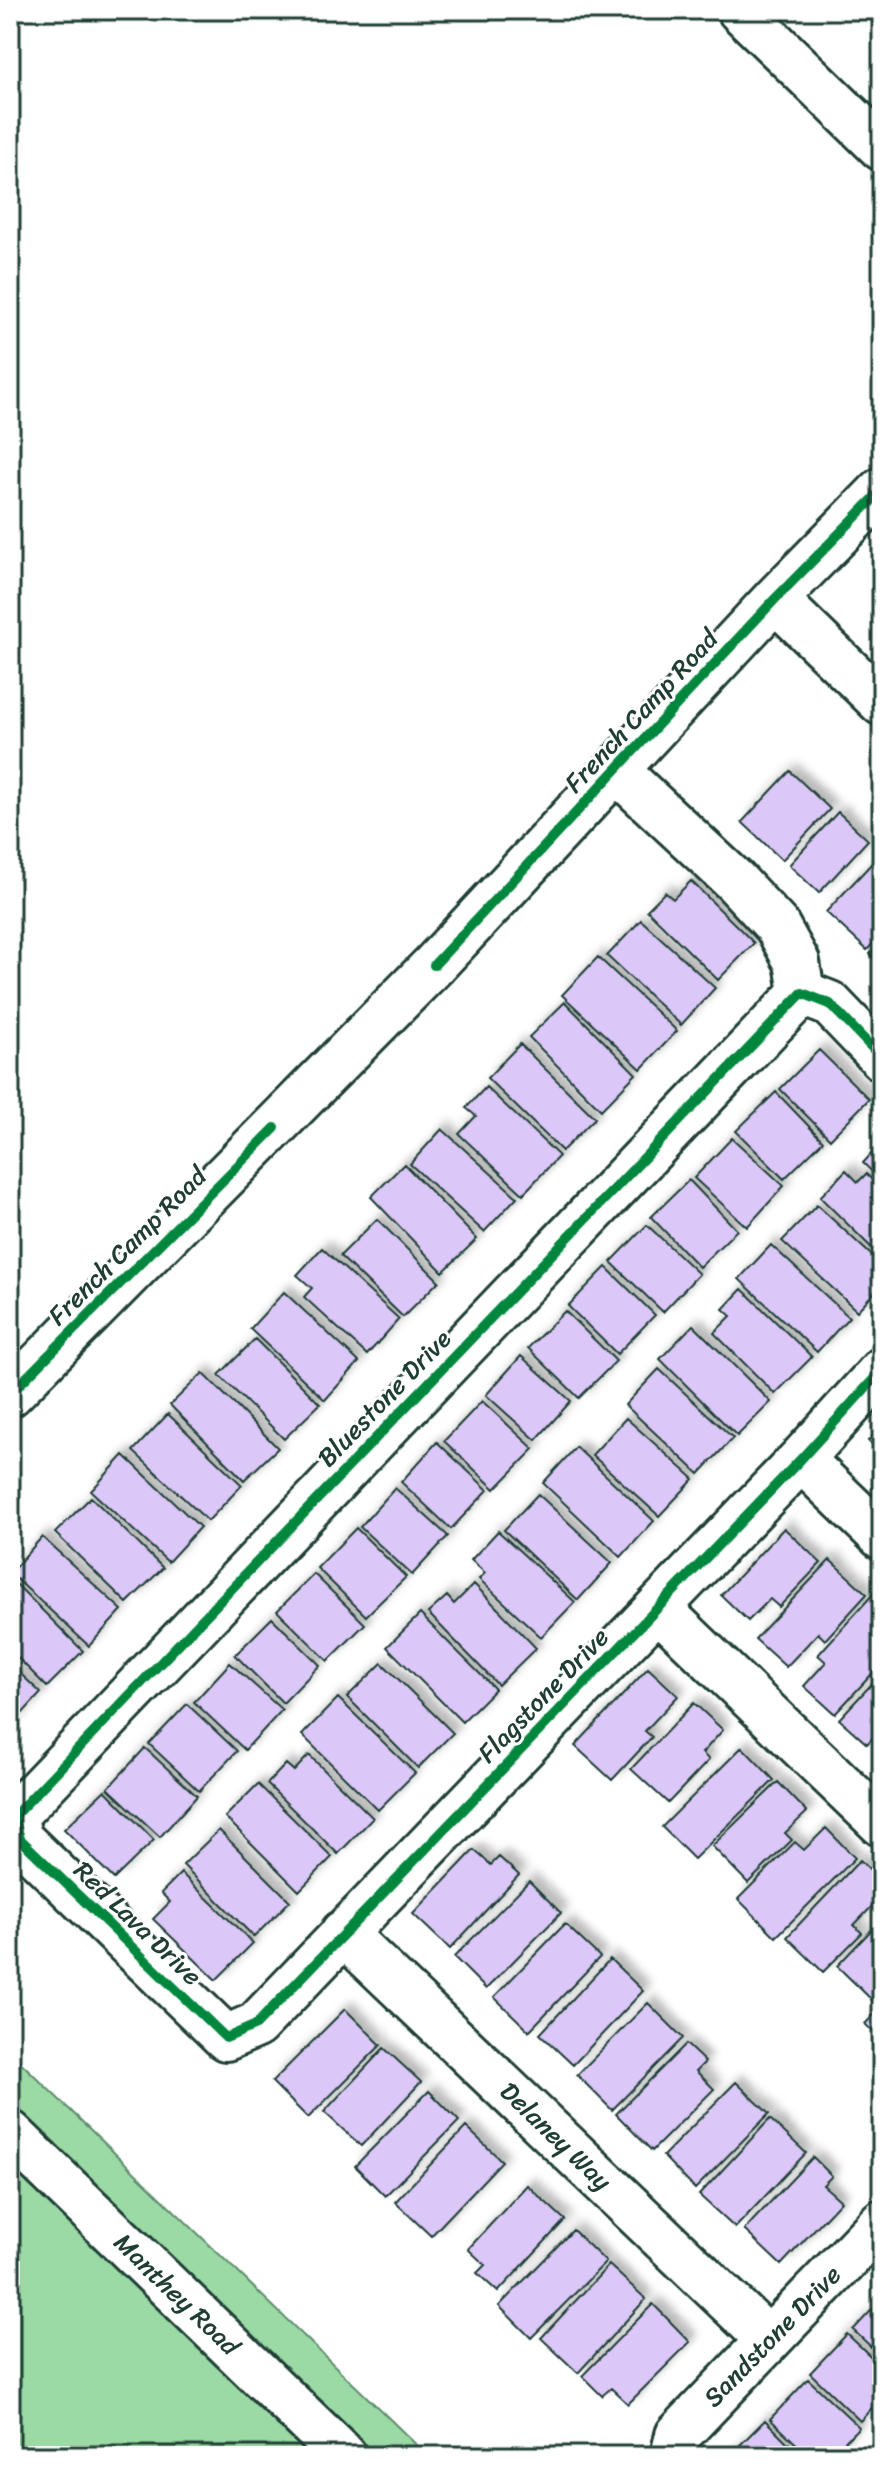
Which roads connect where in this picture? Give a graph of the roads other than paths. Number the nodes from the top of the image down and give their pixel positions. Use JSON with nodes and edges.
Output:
{"nodes":[{"id":1,"x":740,"y":10,"type":"edge"},
{"id":2,"x":882,"y":148,"type":"edge"},
{"id":3,"x":882,"y":490,"type":"edge"},
{"id":4,"x":775,"y":599,"type":"junction"},
{"id":5,"x":882,"y":703,"type":"edge"},
{"id":6,"x":616,"y":770,"type":"junction"},
{"id":7,"x":802,"y":993,"type":"junction"},
{"id":8,"x":882,"y":1058,"type":"edge"},
{"id":9,"x":882,"y":1370,"type":"edge"},
{"id":10,"x":10,"y":1394,"type":"edge"},
{"id":11,"x":801,"y":1459,"type":"junction"},
{"id":12,"x":882,"y":1537,"type":"edge"},
{"id":13,"x":658,"y":1608,"type":"junction"},
{"id":14,"x":882,"y":1824,"type":"edge"},
{"id":15,"x":20,"y":1839,"type":"joint"},
{"id":16,"x":343,"y":1933,"type":"junction"},
{"id":17,"x":226,"y":2038,"type":"joint"},
{"id":18,"x":10,"y":2133,"type":"edge"},
{"id":19,"x":882,"y":2222,"type":"edge"},
{"id":20,"x":769,"y":2340,"type":"junction"},
{"id":21,"x":344,"y":2456,"type":"edge"},
{"id":22,"x":673,"y":2456,"type":"edge"}],
"edges":[{"from":1,"to":2,"type":"street"},
{"from":3,"to":4,"type":"street","name":"French Camp Road"},
{"from":4,"to":5,"type":"street"},
{"from":4,"to":6,"type":"street","name":"French Camp Road"},
{"from":6,"to":7,"type":"street"},
{"from":6,"to":10,"type":"street","name":"French Camp Road"},
{"from":7,"to":8,"type":"street"},
{"from":7,"to":15,"type":"street","name":"Bluestone Drive"},
{"from":9,"to":11,"type":"street","name":"Flagstone Drive"},
{"from":11,"to":12,"type":"street"},
{"from":11,"to":13,"type":"street","name":"Flagstone Drive"},
{"from":13,"to":14,"type":"street"},
{"from":13,"to":16,"type":"street","name":"Flagstone Drive"},
{"from":15,"to":17,"type":"street","name":"Red Lava Drive"},
{"from":16,"to":17,"type":"street","name":"Flagstone Drive"},
{"from":16,"to":20,"type":"street","name":"Delaney Way"},
{"from":18,"to":21,"type":"street","name":"Manthey Road"},
{"from":19,"to":20,"type":"street","name":"Sandstone Drive"},
{"from":20,"to":22,"type":"street","name":"Sandstone Drive"}]}
